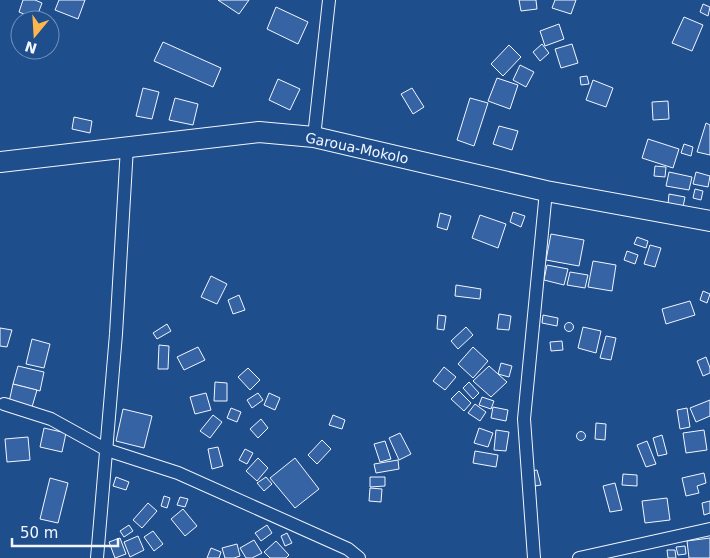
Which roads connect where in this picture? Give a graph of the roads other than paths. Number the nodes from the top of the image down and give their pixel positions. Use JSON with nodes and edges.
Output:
{"nodes":[{"id":1,"x":329,"y":0,"type":"edge"},
{"id":2,"x":314,"y":137,"type":"junction"},
{"id":3,"x":127,"y":148,"type":"junction"},
{"id":4,"x":0,"y":162,"type":"edge"},
{"id":5,"x":546,"y":191,"type":"junction"},
{"id":6,"x":710,"y":222,"type":"edge"},
{"id":7,"x":4,"y":404,"type":"dead end"},
{"id":8,"x":107,"y":450,"type":"junction"},
{"id":9,"x":710,"y":529,"type":"edge"},
{"id":10,"x":98,"y":558,"type":"edge"},
{"id":11,"x":359,"y":558,"type":"edge"},
{"id":12,"x":534,"y":558,"type":"edge"},
{"id":13,"x":579,"y":558,"type":"edge"}],
"edges":[{"from":1,"to":2,"type":"street"},
{"from":2,"to":3,"type":"main road","name":"Garoua-Mokolo"},
{"from":2,"to":5,"type":"main road","name":"Garoua-Mokolo"},
{"from":3,"to":4,"type":"main road","name":"Garoua-Mokolo"},
{"from":3,"to":8,"type":"street"},
{"from":5,"to":6,"type":"main road","name":"Garoua-Mokolo"},
{"from":5,"to":12,"type":"street"},
{"from":7,"to":8,"type":"street"},
{"from":8,"to":10,"type":"street"},
{"from":8,"to":11,"type":"street"},
{"from":9,"to":13,"type":"street"}]}
